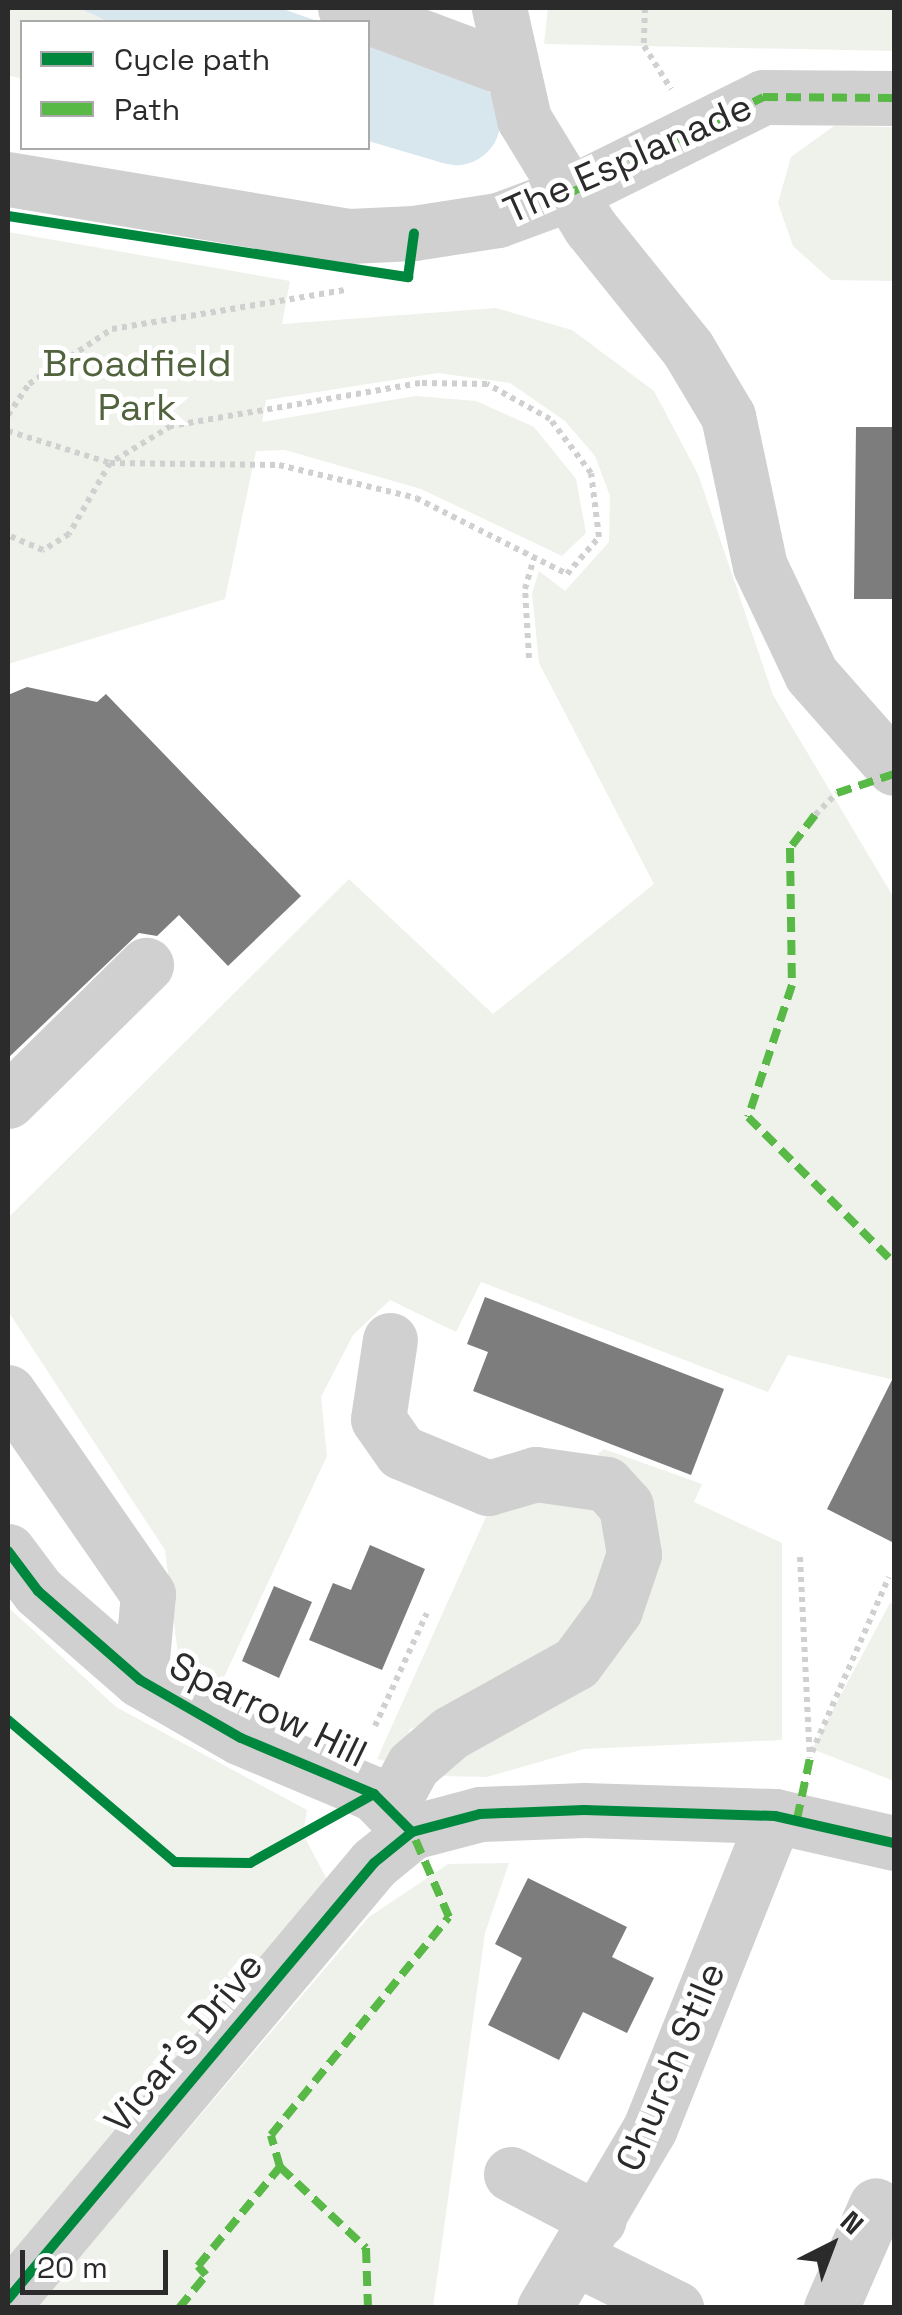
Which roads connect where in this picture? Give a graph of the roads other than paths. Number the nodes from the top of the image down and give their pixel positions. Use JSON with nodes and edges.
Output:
{"nodes":[{"id":1,"x":345,"y":8,"type":"edge"},
{"id":2,"x":498,"y":8,"type":"edge"},
{"id":3,"x":511,"y":70,"type":"junction"},
{"id":4,"x":894,"y":98,"type":"edge"},
{"id":5,"x":8,"y":180,"type":"edge"},
{"id":6,"x":568,"y":194,"type":"junction"},
{"id":7,"x":894,"y":768,"type":"edge"},
{"id":8,"x":146,"y":965,"type":"dead end"},
{"id":9,"x":8,"y":1101,"type":"edge"},
{"id":10,"x":390,"y":1340,"type":"dead end"},
{"id":11,"x":8,"y":1392,"type":"edge"},
{"id":12,"x":8,"y":1551,"type":"edge"},
{"id":13,"x":140,"y":1680,"type":"junction"},
{"id":14,"x":383,"y":1809,"type":"junction"},
{"id":15,"x":775,"y":1816,"type":"junction"},
{"id":16,"x":894,"y":1843,"type":"edge"},
{"id":17,"x":511,"y":2174,"type":"dead end"},
{"id":18,"x":876,"y":2205,"type":"dead end"},
{"id":19,"x":587,"y":2239,"type":"junction"},
{"id":20,"x":8,"y":2299,"type":"edge"},
{"id":21,"x":544,"y":2308,"type":"edge"},
{"id":22,"x":676,"y":2308,"type":"edge"},
{"id":23,"x":830,"y":2308,"type":"edge"}],
"edges":[{"from":1,"to":3,"type":"street"},
{"from":2,"to":3,"type":"street"},
{"from":3,"to":6,"type":"street"},
{"from":4,"to":6,"type":"street","name":"The Esplanade"},
{"from":5,"to":6,"type":"street","name":"The Esplanade"},
{"from":6,"to":7,"type":"street"},
{"from":8,"to":9,"type":"street"},
{"from":10,"to":14,"type":"street"},
{"from":11,"to":13,"type":"street"},
{"from":12,"to":13,"type":"street","name":"Sparrow Hill"},
{"from":13,"to":14,"type":"street","name":"Sparrow Hill"},
{"from":14,"to":15,"type":"street"},
{"from":14,"to":20,"type":"street","name":"Vicar's Drive"},
{"from":15,"to":16,"type":"street"},
{"from":15,"to":19,"type":"street","name":"Church Stile"},
{"from":17,"to":19,"type":"street"},
{"from":18,"to":23,"type":"street"},
{"from":19,"to":21,"type":"street","name":"Church Stile"},
{"from":19,"to":22,"type":"street"}]}
